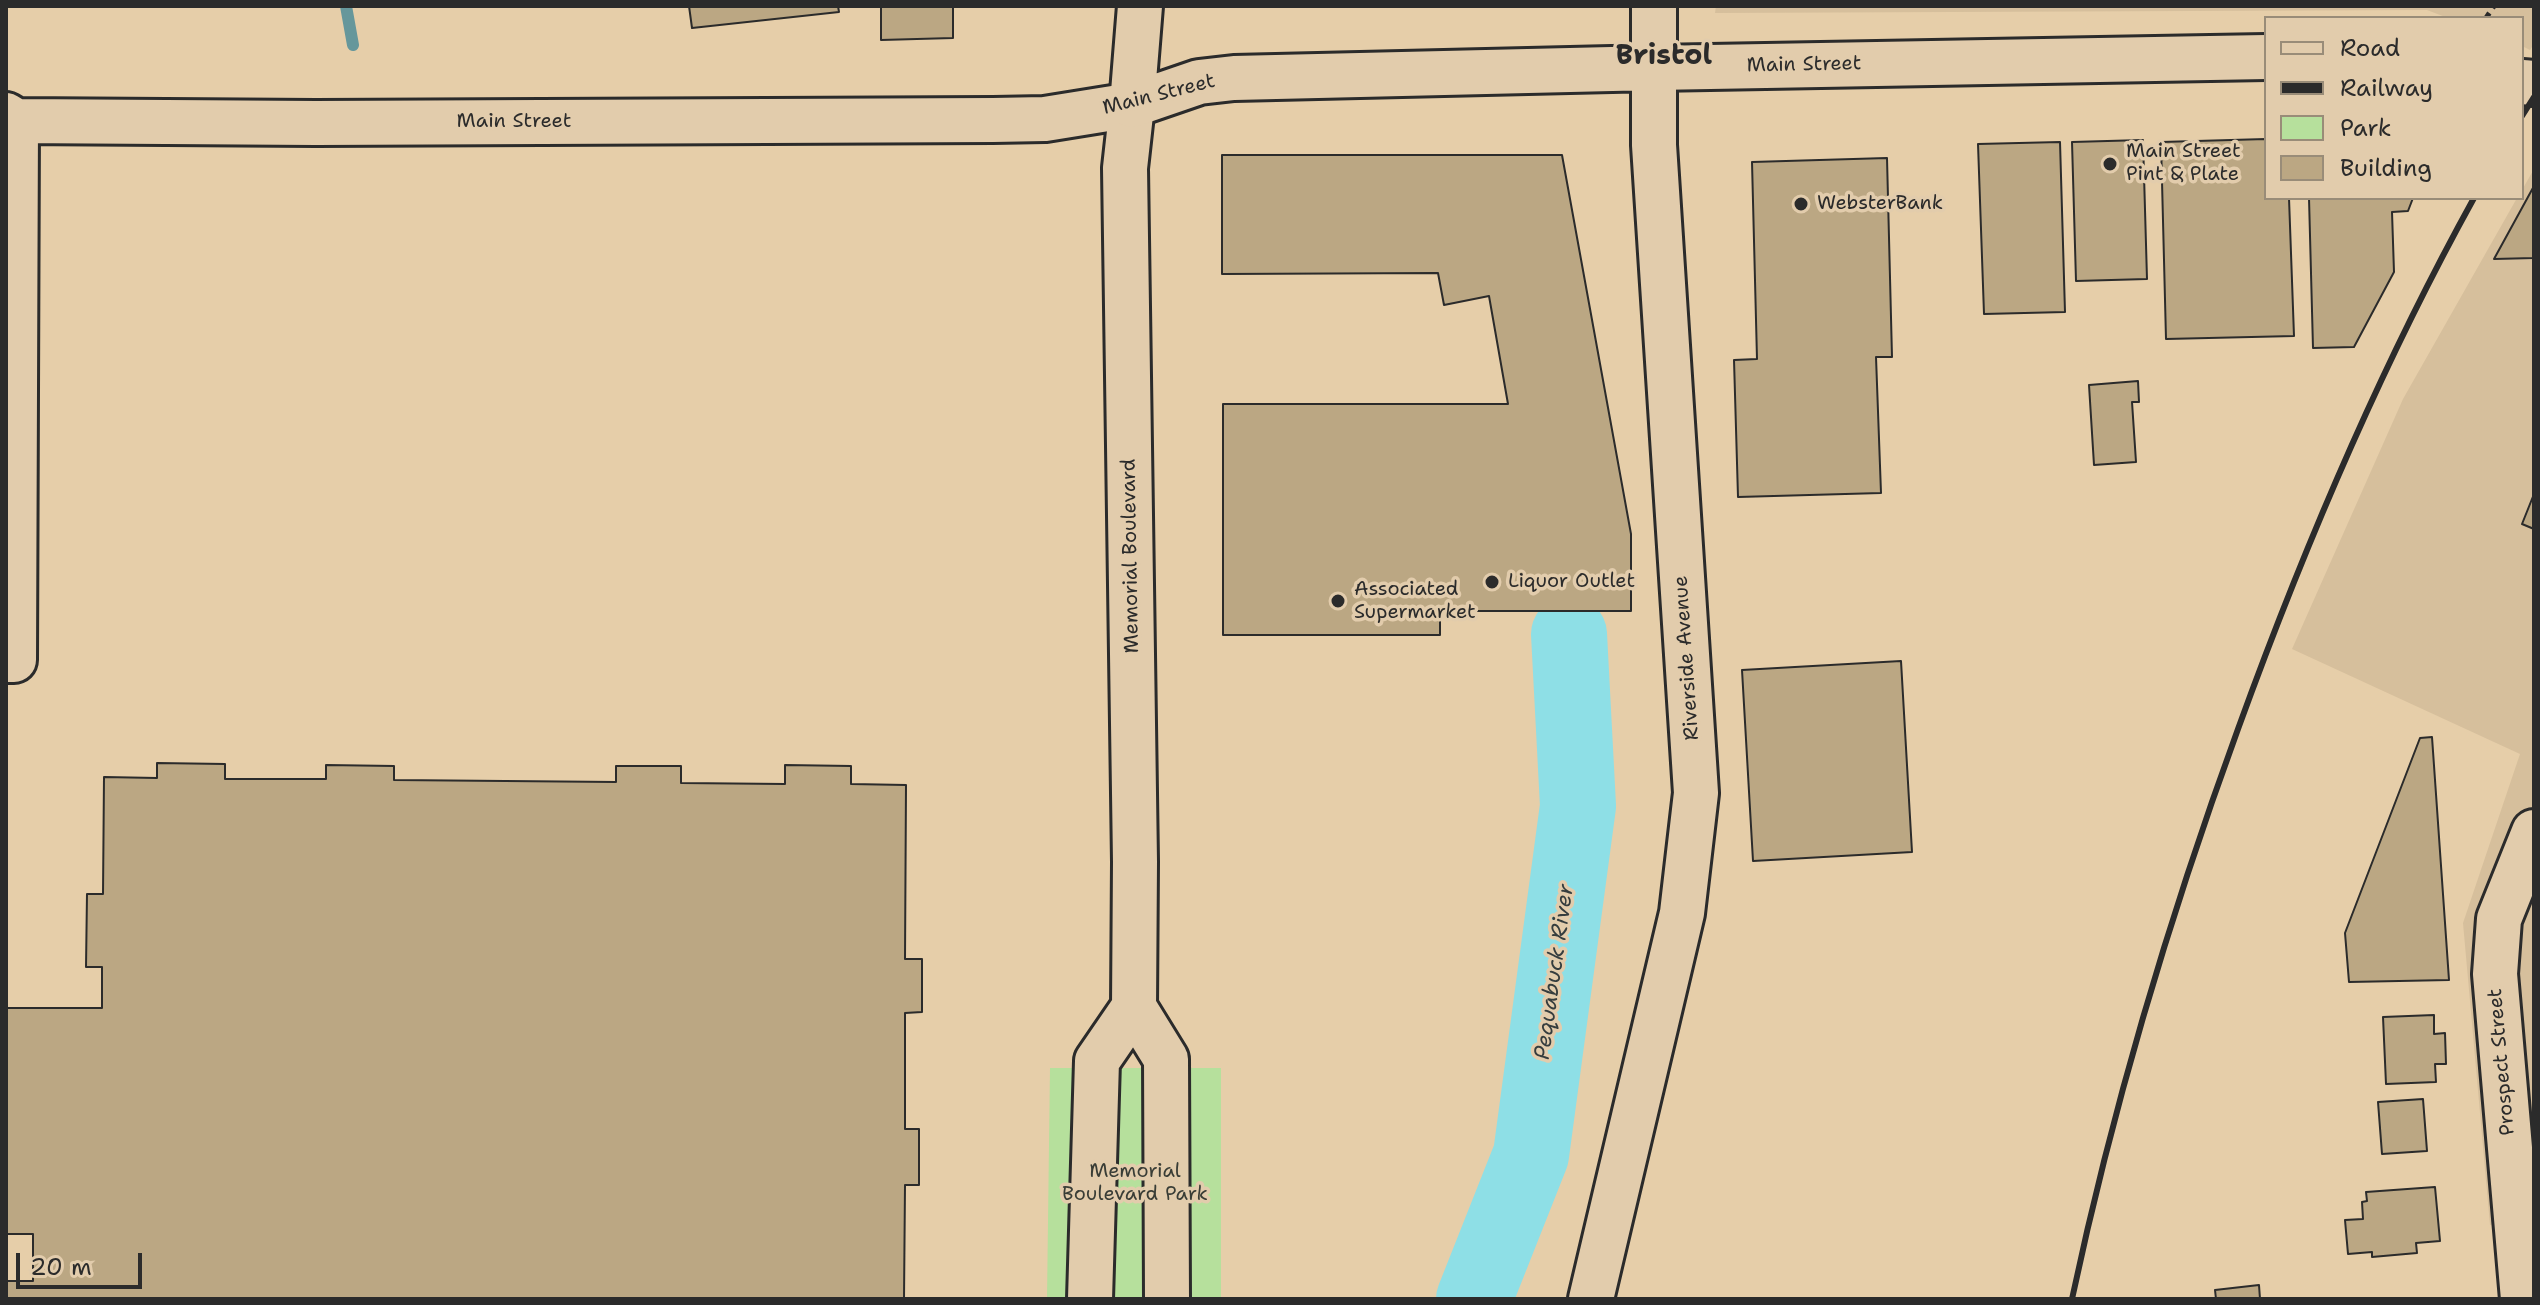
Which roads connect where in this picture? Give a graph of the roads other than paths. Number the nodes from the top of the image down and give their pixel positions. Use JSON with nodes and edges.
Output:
{"nodes":[{"id":1,"x":1140,"y":6,"type":"edge"},
{"id":2,"x":1654,"y":6,"type":"edge"},
{"id":3,"x":2264,"y":57,"type":"edge"},
{"id":4,"x":1654,"y":68,"type":"junction"},
{"id":5,"x":1132,"y":105,"type":"junction"},
{"id":6,"x":11,"y":118,"type":"edge"},
{"id":7,"x":6,"y":660,"type":"edge"},
{"id":8,"x":2534,"y":832,"type":"edge"},
{"id":9,"x":1134,"y":1007,"type":"junction"},
{"id":10,"x":1090,"y":1299,"type":"edge"},
{"id":11,"x":1167,"y":1299,"type":"edge"},
{"id":12,"x":1591,"y":1299,"type":"edge"},
{"id":13,"x":2523,"y":1299,"type":"edge"}],
"edges":[{"from":1,"to":5,"type":"main road","name":"Memorial Boulevard"},
{"from":2,"to":4,"type":"main road","name":"Riverside Avenue"},
{"from":3,"to":4,"type":"main road","name":"Main Street"},
{"from":4,"to":5,"type":"main road","name":"Main Street"},
{"from":4,"to":12,"type":"main road","name":"Riverside Avenue"},
{"from":5,"to":6,"type":"main road","name":"Main Street"},
{"from":5,"to":9,"type":"main road","name":"Memorial Boulevard"},
{"from":6,"to":7,"type":"main road"},
{"from":8,"to":13,"type":"main road","name":"Prospect Street"},
{"from":9,"to":10,"type":"main road"},
{"from":9,"to":11,"type":"main road"}]}
